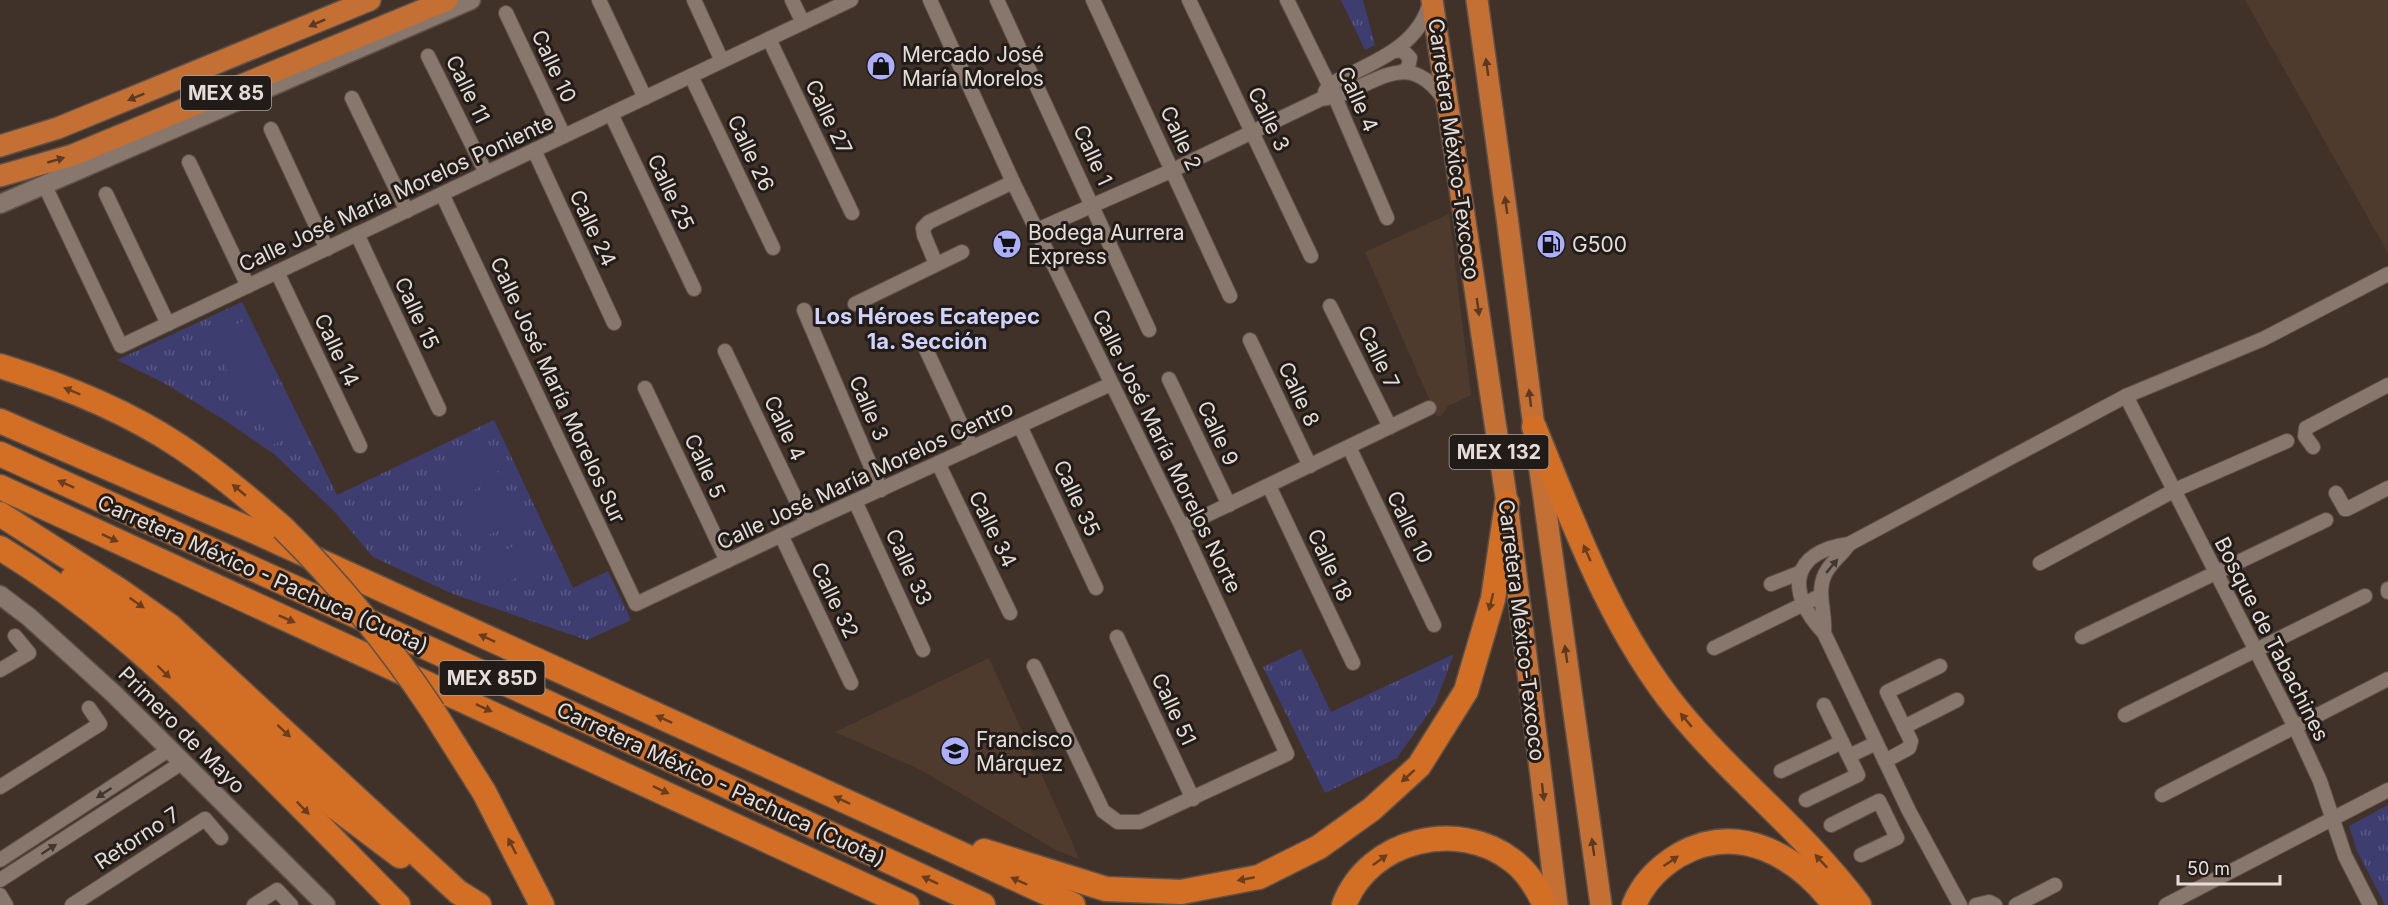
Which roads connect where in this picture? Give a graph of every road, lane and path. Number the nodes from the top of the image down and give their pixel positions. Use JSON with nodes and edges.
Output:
{"nodes":[{"id":1,"x":370,"y":0,"type":"edge"},
{"id":2,"x":447,"y":0,"type":"edge"},
{"id":3,"x":471,"y":0,"type":"edge"},
{"id":4,"x":598,"y":0,"type":"edge"},
{"id":5,"x":693,"y":0,"type":"edge"},
{"id":6,"x":792,"y":0,"type":"edge"},
{"id":7,"x":851,"y":0,"type":"edge"},
{"id":8,"x":930,"y":0,"type":"edge"},
{"id":9,"x":997,"y":0,"type":"edge"},
{"id":10,"x":1092,"y":0,"type":"edge"},
{"id":11,"x":1189,"y":0,"type":"edge"},
{"id":12,"x":1287,"y":0,"type":"edge"},
{"id":13,"x":1431,"y":0,"type":"edge"},
{"id":14,"x":1477,"y":0,"type":"edge"},
{"id":15,"x":506,"y":13,"type":"dead end"},
{"id":16,"x":803,"y":23,"type":"junction"},
{"id":17,"x":769,"y":39,"type":"junction"},
{"id":18,"x":1395,"y":51,"type":"junction"},
{"id":19,"x":428,"y":56,"type":"dead end"},
{"id":20,"x":722,"y":61,"type":"junction"},
{"id":21,"x":1402,"y":72,"type":"junction"},
{"id":22,"x":691,"y":76,"type":"junction"},
{"id":23,"x":1332,"y":91,"type":"junction"},
{"id":24,"x":352,"y":98,"type":"dead end"},
{"id":25,"x":645,"y":98,"type":"junction"},
{"id":26,"x":1448,"y":108,"type":"junction"},
{"id":27,"x":611,"y":114,"type":"junction"},
{"id":28,"x":271,"y":129,"type":"dead end"},
{"id":29,"x":1253,"y":132,"type":"junction"},
{"id":30,"x":564,"y":136,"type":"junction"},
{"id":31,"x":0,"y":146,"type":"edge"},
{"id":32,"x":534,"y":150,"type":"junction"},
{"id":33,"x":189,"y":162,"type":"dead end"},
{"id":34,"x":1173,"y":170,"type":"junction"},
{"id":35,"x":486,"y":173,"type":"junction"},
{"id":36,"x":0,"y":176,"type":"edge"},
{"id":37,"x":1013,"y":182,"type":"junction"},
{"id":38,"x":44,"y":184,"type":"junction"},
{"id":39,"x":106,"y":194,"type":"dead end"},
{"id":40,"x":442,"y":194,"type":"junction"},
{"id":41,"x":0,"y":204,"type":"edge"},
{"id":42,"x":1094,"y":207,"type":"junction"},
{"id":43,"x":407,"y":211,"type":"junction"},
{"id":44,"x":852,"y":213,"type":"dead end"},
{"id":45,"x":1387,"y":218,"type":"dead end"},
{"id":46,"x":1037,"y":230,"type":"junction"},
{"id":47,"x":357,"y":234,"type":"junction"},
{"id":48,"x":773,"y":248,"type":"dead end"},
{"id":49,"x":327,"y":249,"type":"junction"},
{"id":50,"x":962,"y":252,"type":"dead end"},
{"id":51,"x":1311,"y":256,"type":"dead end"},
{"id":52,"x":936,"y":264,"type":"junction"},
{"id":53,"x":277,"y":272,"type":"junction"},
{"id":54,"x":2388,"y":274,"type":"edge"},
{"id":55,"x":248,"y":286,"type":"junction"},
{"id":56,"x":694,"y":289,"type":"dead end"},
{"id":57,"x":1230,"y":296,"type":"dead end"},
{"id":58,"x":855,"y":304,"type":"dead end"},
{"id":59,"x":1330,"y":306,"type":"dead end"},
{"id":60,"x":804,"y":310,"type":"dead end"},
{"id":61,"x":168,"y":324,"type":"junction"},
{"id":62,"x":614,"y":324,"type":"dead end"},
{"id":63,"x":1149,"y":330,"type":"dead end"},
{"id":64,"x":1250,"y":340,"type":"dead end"},
{"id":65,"x":923,"y":344,"type":"dead end"},
{"id":66,"x":725,"y":351,"type":"dead end"},
{"id":67,"x":0,"y":366,"type":"edge"},
{"id":68,"x":1169,"y":379,"type":"dead end"},
{"id":69,"x":1111,"y":384,"type":"junction"},
{"id":70,"x":2388,"y":385,"type":"edge"},
{"id":71,"x":645,"y":388,"type":"dead end"},
{"id":72,"x":2126,"y":396,"type":"junction"},
{"id":73,"x":1429,"y":408,"type":"dead end"},
{"id":74,"x":439,"y":409,"type":"dead end"},
{"id":75,"x":0,"y":421,"type":"edge"},
{"id":76,"x":1020,"y":426,"type":"junction"},
{"id":77,"x":1390,"y":427,"type":"junction"},
{"id":78,"x":1533,"y":427,"type":"junction"},
{"id":79,"x":2287,"y":441,"type":"dead end"},
{"id":80,"x":360,"y":446,"type":"dead end"},
{"id":81,"x":1349,"y":447,"type":"junction"},
{"id":82,"x":2313,"y":447,"type":"dead end"},
{"id":83,"x":972,"y":448,"type":"junction"},
{"id":84,"x":0,"y":454,"type":"edge"},
{"id":85,"x":938,"y":463,"type":"junction"},
{"id":86,"x":1310,"y":466,"type":"junction"},
{"id":87,"x":1269,"y":486,"type":"junction"},
{"id":88,"x":0,"y":487,"type":"edge"},
{"id":89,"x":2388,"y":488,"type":"edge"},
{"id":90,"x":881,"y":490,"type":"junction"},
{"id":91,"x":2175,"y":490,"type":"junction"},
{"id":92,"x":2336,"y":493,"type":"dead end"},
{"id":93,"x":855,"y":501,"type":"junction"},
{"id":94,"x":1507,"y":503,"type":"junction"},
{"id":95,"x":1229,"y":505,"type":"junction"},
{"id":96,"x":0,"y":514,"type":"edge"},
{"id":97,"x":2326,"y":519,"type":"dead end"},
{"id":98,"x":807,"y":523,"type":"junction"},
{"id":99,"x":1182,"y":527,"type":"junction"},
{"id":100,"x":0,"y":532,"type":"edge"},
{"id":101,"x":781,"y":535,"type":"junction"},
{"id":102,"x":1849,"y":544,"type":"junction"},
{"id":103,"x":0,"y":548,"type":"edge"},
{"id":104,"x":727,"y":561,"type":"junction"},
{"id":105,"x":2040,"y":563,"type":"dead end"},
{"id":106,"x":2214,"y":572,"type":"junction"},
{"id":107,"x":1799,"y":573,"type":"junction"},
{"id":108,"x":1771,"y":584,"type":"dead end"},
{"id":109,"x":1096,"y":588,"type":"dead end"},
{"id":110,"x":0,"y":595,"type":"edge"},
{"id":111,"x":1820,"y":596,"type":"junction"},
{"id":112,"x":2366,"y":596,"type":"dead end"},
{"id":113,"x":1803,"y":603,"type":"junction"},
{"id":114,"x":636,"y":604,"type":"joint"},
{"id":115,"x":1011,"y":613,"type":"dead end"},
{"id":116,"x":1434,"y":625,"type":"dead end"},
{"id":117,"x":1824,"y":633,"type":"junction"},
{"id":118,"x":15,"y":636,"type":"dead end"},
{"id":119,"x":1117,"y":636,"type":"dead end"},
{"id":120,"x":2082,"y":637,"type":"dead end"},
{"id":121,"x":1714,"y":648,"type":"dead end"},
{"id":122,"x":923,"y":650,"type":"dead end"},
{"id":123,"x":2254,"y":650,"type":"junction"},
{"id":124,"x":1353,"y":663,"type":"dead end"},
{"id":125,"x":1034,"y":666,"type":"dead end"},
{"id":126,"x":1940,"y":666,"type":"dead end"},
{"id":127,"x":0,"y":670,"type":"edge"},
{"id":128,"x":2388,"y":679,"type":"edge"},
{"id":129,"x":851,"y":682,"type":"dead end"},
{"id":130,"x":1957,"y":700,"type":"dead end"},
{"id":131,"x":1824,"y":705,"type":"dead end"},
{"id":132,"x":89,"y":708,"type":"dead end"},
{"id":133,"x":2125,"y":715,"type":"dead end"},
{"id":134,"x":1904,"y":727,"type":"junction"},
{"id":135,"x":2295,"y":728,"type":"junction"},
{"id":136,"x":1842,"y":742,"type":"junction"},
{"id":137,"x":1876,"y":743,"type":"junction"},
{"id":138,"x":176,"y":755,"type":"junction"},
{"id":139,"x":1849,"y":756,"type":"junction"},
{"id":140,"x":1886,"y":761,"type":"junction"},
{"id":141,"x":1781,"y":771,"type":"dead end"},
{"id":142,"x":123,"y":780,"type":"junction"},
{"id":143,"x":0,"y":787,"type":"edge"},
{"id":144,"x":2388,"y":790,"type":"edge"},
{"id":145,"x":133,"y":795,"type":"junction"},
{"id":146,"x":2162,"y":795,"type":"dead end"},
{"id":147,"x":1193,"y":799,"type":"junction"},
{"id":148,"x":1806,"y":800,"type":"dead end"},
{"id":149,"x":1909,"y":811,"type":"junction"},
{"id":150,"x":2334,"y":817,"type":"junction"},
{"id":151,"x":1888,"y":819,"type":"junction"},
{"id":152,"x":885,"y":820,"type":"junction"},
{"id":153,"x":1831,"y":825,"type":"dead end"},
{"id":154,"x":221,"y":838,"type":"dead end"},
{"id":155,"x":1861,"y":855,"type":"dead end"},
{"id":156,"x":0,"y":860,"type":"edge"},
{"id":157,"x":0,"y":880,"type":"edge"},
{"id":158,"x":2055,"y":885,"type":"dead end"},
{"id":159,"x":458,"y":892,"type":"junction"},
{"id":160,"x":0,"y":895,"type":"edge"},
{"id":161,"x":541,"y":902,"type":"edge"},
{"id":162,"x":6,"y":905,"type":"edge"},
{"id":163,"x":72,"y":905,"type":"edge"},
{"id":164,"x":254,"y":905,"type":"edge"},
{"id":165,"x":291,"y":905,"type":"edge"},
{"id":166,"x":326,"y":905,"type":"edge"},
{"id":167,"x":398,"y":905,"type":"edge"},
{"id":168,"x":479,"y":905,"type":"edge"},
{"id":169,"x":907,"y":905,"type":"edge"},
{"id":170,"x":983,"y":905,"type":"edge"},
{"id":171,"x":1072,"y":905,"type":"edge"},
{"id":172,"x":1344,"y":905,"type":"edge"},
{"id":173,"x":1545,"y":905,"type":"edge"},
{"id":174,"x":1557,"y":905,"type":"edge"},
{"id":175,"x":1601,"y":905,"type":"edge"},
{"id":176,"x":1634,"y":905,"type":"edge"},
{"id":177,"x":1834,"y":905,"type":"edge"},
{"id":178,"x":1859,"y":905,"type":"edge"},
{"id":179,"x":1960,"y":905,"type":"edge"},
{"id":180,"x":1976,"y":905,"type":"edge"},
{"id":181,"x":1995,"y":905,"type":"edge"},
{"id":182,"x":2016,"y":905,"type":"edge"},
{"id":183,"x":2166,"y":905,"type":"edge"},
{"id":184,"x":2370,"y":905,"type":"edge"}],
"edges":[{"from":1,"to":31,"type":"highway","number":"MEX 85","one_way":true},
{"from":36,"to":2,"type":"highway","number":"MEX 85","one_way":true},
{"from":3,"to":38,"type":"main road"},
{"from":4,"to":25,"type":"street"},
{"from":5,"to":20,"type":"street"},
{"from":6,"to":16,"type":"street"},
{"from":7,"to":16,"type":"street","name":"Calle José María Morelos Poniente"},
{"from":8,"to":37,"type":"street","name":"Calle José María Morelos Norte"},
{"from":9,"to":42,"type":"street","name":"Calle 1"},
{"from":10,"to":34,"type":"street","name":"Calle 2"},
{"from":11,"to":29,"type":"street","name":"Calle 3"},
{"from":12,"to":23,"type":"street","name":"Calle 4"},
{"from":13,"to":18,"type":"street"},
{"from":13,"to":26,"type":"highway","name":"Carretera México-Texcoco","number":"MEX 132"},
{"from":78,"to":14,"type":"highway","name":"Carretera México-Texcoco","number":"MEX 132","one_way":true},
{"from":15,"to":30,"type":"street","name":"Calle 10"},
{"from":16,"to":17,"type":"street","name":"Calle José María Morelos Poniente"},
{"from":17,"to":20,"type":"street","name":"Calle José María Morelos Poniente"},
{"from":17,"to":44,"type":"street","name":"Calle 27"},
{"from":18,"to":21,"type":"street"},
{"from":18,"to":23,"type":"street"},
{"from":19,"to":35,"type":"street","name":"Calle 11"},
{"from":20,"to":22,"type":"street","name":"Calle José María Morelos Poniente"},
{"from":21,"to":23,"type":"street"},
{"from":21,"to":26,"type":"street"},
{"from":22,"to":25,"type":"street","name":"Calle José María Morelos Poniente"},
{"from":22,"to":48,"type":"street","name":"Calle 26"},
{"from":23,"to":29,"type":"street"},
{"from":23,"to":45,"type":"street","name":"Calle 4"},
{"from":24,"to":43,"type":"street"},
{"from":25,"to":27,"type":"street","name":"Calle José María Morelos Poniente"},
{"from":26,"to":94,"type":"highway","name":"Carretera México-Texcoco","number":"MEX 132","one_way":true},
{"from":27,"to":30,"type":"street","name":"Calle José María Morelos Poniente"},
{"from":27,"to":56,"type":"street","name":"Calle 25"},
{"from":28,"to":49,"type":"street"},
{"from":29,"to":34,"type":"street"},
{"from":29,"to":51,"type":"street","name":"Calle 3"},
{"from":30,"to":32,"type":"street","name":"Calle José María Morelos Poniente"},
{"from":32,"to":35,"type":"street","name":"Calle José María Morelos Poniente"},
{"from":32,"to":62,"type":"street","name":"Calle 24"},
{"from":33,"to":55,"type":"street"},
{"from":34,"to":42,"type":"street"},
{"from":34,"to":57,"type":"street","name":"Calle 2"},
{"from":35,"to":40,"type":"street","name":"Calle José María Morelos Poniente"},
{"from":37,"to":46,"type":"street","name":"Calle José María Morelos Norte"},
{"from":37,"to":52,"type":"street"},
{"from":38,"to":41,"type":"main road"},
{"from":38,"to":61,"type":"street","name":"Calle José María Morelos Poniente"},
{"from":39,"to":61,"type":"street"},
{"from":40,"to":43,"type":"street","name":"Calle José María Morelos Poniente"},
{"from":40,"to":114,"type":"street","name":"Calle José María Morelos Sur"},
{"from":42,"to":46,"type":"street"},
{"from":42,"to":63,"type":"street","name":"Calle 1"},
{"from":43,"to":47,"type":"street","name":"Calle José María Morelos Poniente"},
{"from":46,"to":69,"type":"street","name":"Calle José María Morelos Norte"},
{"from":47,"to":49,"type":"street","name":"Calle José María Morelos Poniente"},
{"from":47,"to":74,"type":"street","name":"Calle 15"},
{"from":49,"to":53,"type":"street","name":"Calle José María Morelos Poniente"},
{"from":50,"to":52,"type":"street"},
{"from":52,"to":58,"type":"street"},
{"from":53,"to":55,"type":"street","name":"Calle José María Morelos Poniente"},
{"from":53,"to":80,"type":"street","name":"Calle 14"},
{"from":54,"to":72,"type":"street"},
{"from":55,"to":61,"type":"street","name":"Calle José María Morelos Poniente"},
{"from":59,"to":77,"type":"street","name":"Calle 7"},
{"from":60,"to":90,"type":"street","name":"Calle 3"},
{"from":64,"to":86,"type":"street","name":"Calle 8"},
{"from":65,"to":83,"type":"street"},
{"from":66,"to":98,"type":"street","name":"Calle 4"},
{"from":161,"to":67,"type":"highway","one_way":true,"bridge":true},
{"from":68,"to":95,"type":"street","name":"Calle 9"},
{"from":69,"to":76,"type":"street","name":"Calle José María Morelos Centro"},
{"from":69,"to":99,"type":"street","name":"Calle José María Morelos Norte"},
{"from":70,"to":82,"type":"street"},
{"from":71,"to":104,"type":"street","name":"Calle 5"},
{"from":72,"to":91,"type":"street","name":"Bosque de Tabachines"},
{"from":72,"to":102,"type":"street"},
{"from":73,"to":77,"type":"street"},
{"from":152,"to":75,"type":"highway","one_way":true},
{"from":76,"to":83,"type":"street","name":"Calle José María Morelos Centro"},
{"from":76,"to":109,"type":"street","name":"Calle 35"},
{"from":77,"to":81,"type":"street"},
{"from":175,"to":78,"type":"highway","name":"Carretera México-Texcoco","number":"MEX 132","one_way":true},
{"from":178,"to":78,"type":"highway","one_way":true},
{"from":79,"to":91,"type":"street"},
{"from":81,"to":86,"type":"street"},
{"from":81,"to":116,"type":"street","name":"Calle 10"},
{"from":83,"to":85,"type":"street","name":"Calle José María Morelos Centro"},
{"from":170,"to":84,"type":"highway","name":"Carretera México - Pachuca (Cuota)","number":"MEX 85D","one_way":true},
{"from":85,"to":90,"type":"street","name":"Calle José María Morelos Centro"},
{"from":85,"to":115,"type":"street","name":"Calle 34"},
{"from":86,"to":87,"type":"street"},
{"from":87,"to":95,"type":"street"},
{"from":87,"to":124,"type":"street","name":"Calle 18"},
{"from":88,"to":169,"type":"highway","name":"Carretera México - Pachuca (Cuota)","number":"MEX 85D","one_way":true},
{"from":89,"to":92,"type":"street"},
{"from":90,"to":93,"type":"street","name":"Calle José María Morelos Centro"},
{"from":91,"to":105,"type":"street"},
{"from":91,"to":106,"type":"street","name":"Bosque de Tabachines"},
{"from":93,"to":98,"type":"street","name":"Calle José María Morelos Centro"},
{"from":93,"to":122,"type":"street","name":"Calle 33"},
{"from":94,"to":152,"type":"highway","one_way":true},
{"from":94,"to":174,"type":"highway","name":"Carretera México-Texcoco","number":"MEX 132","one_way":true},
{"from":95,"to":99,"type":"street"},
{"from":96,"to":159,"type":"highway","one_way":true},
{"from":97,"to":106,"type":"street"},
{"from":98,"to":101,"type":"street","name":"Calle José María Morelos Centro"},
{"from":99,"to":147,"type":"street","name":"Calle José María Morelos Norte"},
{"from":100,"to":159,"type":"highway"},
{"from":101,"to":104,"type":"street","name":"Calle José María Morelos Centro"},
{"from":101,"to":129,"type":"street","name":"Calle 32"},
{"from":102,"to":107,"type":"street"},
{"from":111,"to":102,"type":"street","one_way":true},
{"from":103,"to":167,"type":"highway","one_way":true},
{"from":104,"to":114,"type":"street","name":"Calle José María Morelos Centro"},
{"from":106,"to":120,"type":"street"},
{"from":106,"to":123,"type":"street","name":"Bosque de Tabachines"},
{"from":107,"to":108,"type":"street"},
{"from":107,"to":113,"type":"street"},
{"from":110,"to":138,"type":"main road","name":"Primero de Mayo"},
{"from":111,"to":113,"type":"street"},
{"from":111,"to":117,"type":"street"},
{"from":112,"to":123,"type":"street"},
{"from":113,"to":117,"type":"street"},
{"from":113,"to":121,"type":"street"},
{"from":117,"to":137,"type":"street"},
{"from":118,"to":127,"type":"street"},
{"from":119,"to":147,"type":"street","name":"Calle 51"},
{"from":123,"to":133,"type":"street"},
{"from":123,"to":135,"type":"street","name":"Bosque de Tabachines"},
{"from":125,"to":147,"type":"street","name":"Calle José María Morelos Norte"},
{"from":126,"to":134,"type":"street"},
{"from":128,"to":135,"type":"street"},
{"from":130,"to":134,"type":"street"},
{"from":131,"to":136,"type":"street"},
{"from":132,"to":143,"type":"street"},
{"from":134,"to":140,"type":"street"},
{"from":135,"to":146,"type":"street"},
{"from":135,"to":150,"type":"street","name":"Bosque de Tabachines"},
{"from":136,"to":139,"type":"street"},
{"from":136,"to":141,"type":"street"},
{"from":137,"to":139,"type":"street"},
{"from":137,"to":140,"type":"street"},
{"from":138,"to":142,"type":"street"},
{"from":138,"to":145,"type":"street"},
{"from":138,"to":166,"type":"main road","name":"Primero de Mayo"},
{"from":139,"to":148,"type":"street"},
{"from":140,"to":149,"type":"street"},
{"from":142,"to":145,"type":"street"},
{"from":142,"to":156,"type":"street","one_way":true},
{"from":144,"to":150,"type":"street"},
{"from":157,"to":145,"type":"street","one_way":true},
{"from":149,"to":151,"type":"street"},
{"from":149,"to":179,"type":"street"},
{"from":150,"to":183,"type":"street"},
{"from":150,"to":184,"type":"street","name":"Bosque de Tabachines"},
{"from":151,"to":153,"type":"street"},
{"from":151,"to":155,"type":"street"},
{"from":171,"to":152,"type":"highway","one_way":true},
{"from":154,"to":163,"type":"street","name":"Retorno 7"},
{"from":158,"to":182,"type":"street"},
{"from":159,"to":168,"type":"highway"},
{"from":160,"to":162,"type":"street"},
{"from":164,"to":165,"type":"street"},
{"from":172,"to":173,"type":"highway","one_way":true},
{"from":176,"to":177,"type":"highway","one_way":true},
{"from":180,"to":181,"type":"street"}]}
